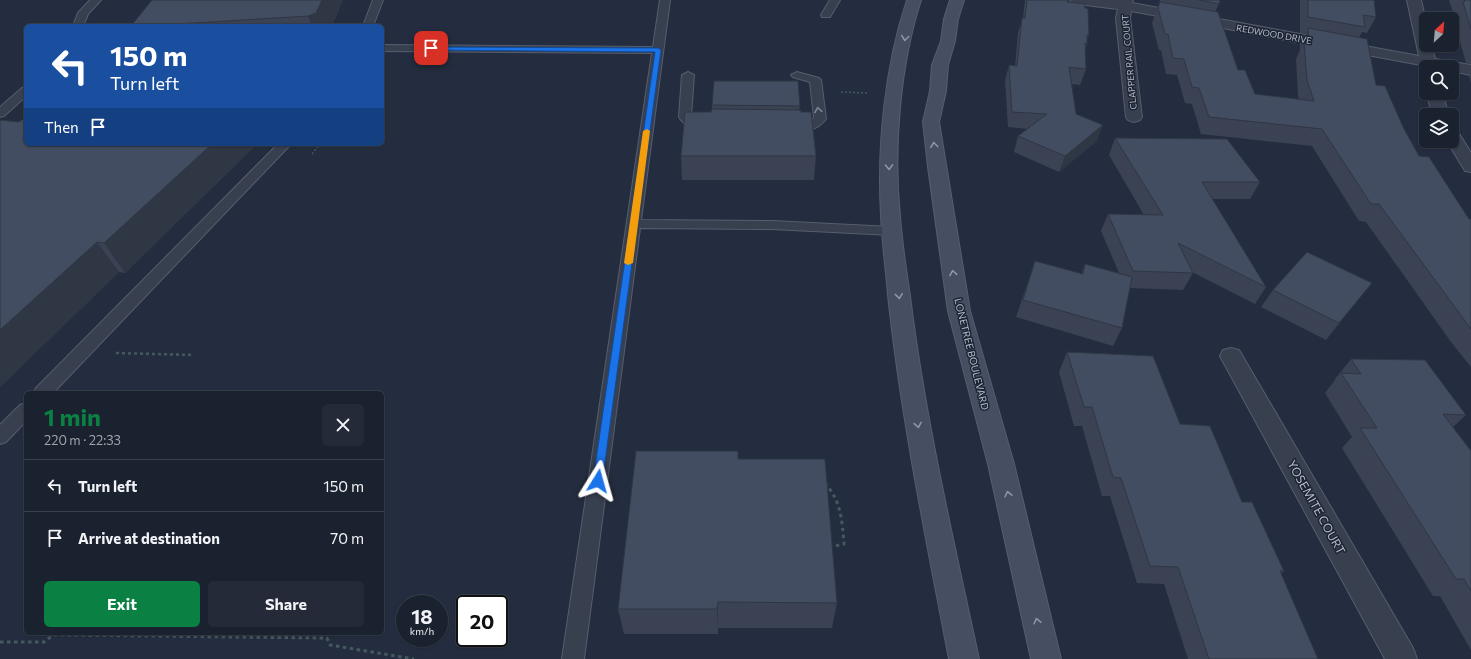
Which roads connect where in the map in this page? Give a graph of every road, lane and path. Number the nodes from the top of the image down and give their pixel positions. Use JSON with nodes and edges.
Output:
{"nodes":[{"id":1,"x":96,"y":0,"type":"edge"},
{"id":2,"x":378,"y":0,"type":"edge"},
{"id":3,"x":665,"y":0,"type":"edge"},
{"id":4,"x":835,"y":0,"type":"edge"},
{"id":5,"x":914,"y":0,"type":"edge"},
{"id":6,"x":957,"y":0,"type":"edge"},
{"id":7,"x":1077,"y":0,"type":"edge"},
{"id":8,"x":1414,"y":0,"type":"edge"},
{"id":9,"x":1125,"y":3,"type":"edge"},
{"id":10,"x":826,"y":15,"type":"dead end"},
{"id":11,"x":79,"y":24,"type":"edge"},
{"id":12,"x":369,"y":24,"type":"edge"},
{"id":13,"x":384,"y":48,"type":"edge"},
{"id":14,"x":658,"y":50,"type":"junction"},
{"id":15,"x":1427,"y":60,"type":"edge"},
{"id":16,"x":1419,"y":62,"type":"edge"},
{"id":17,"x":1459,"y":68,"type":"edge"},
{"id":18,"x":1471,"y":70,"type":"edge"},
{"id":19,"x":688,"y":75,"type":"dead end"},
{"id":20,"x":796,"y":75,"type":"dead end"},
{"id":21,"x":24,"y":92,"type":"edge"},
{"id":22,"x":836,"y":92,"type":"dead end"},
{"id":23,"x":870,"y":93,"type":"dead end"},
{"id":24,"x":0,"y":113,"type":"edge"},
{"id":25,"x":1134,"y":117,"type":"dead end"},
{"id":26,"x":707,"y":127,"type":"edge"},
{"id":27,"x":783,"y":128,"type":"edge"},
{"id":28,"x":283,"y":146,"type":"edge"},
{"id":29,"x":318,"y":146,"type":"edge"},
{"id":30,"x":1459,"y":147,"type":"edge"},
{"id":31,"x":312,"y":154,"type":"dead end"},
{"id":32,"x":1471,"y":167,"type":"edge"},
{"id":33,"x":634,"y":224,"type":"junction"},
{"id":34,"x":892,"y":231,"type":"junction"},
{"id":35,"x":1231,"y":356,"type":"dead end"},
{"id":36,"x":44,"y":391,"type":"edge"},
{"id":37,"x":24,"y":412,"type":"edge"},
{"id":38,"x":0,"y":437,"type":"edge"},
{"id":39,"x":820,"y":478,"type":"edge"},
{"id":40,"x":835,"y":546,"type":"dead end"},
{"id":41,"x":0,"y":642,"type":"edge"},
{"id":42,"x":414,"y":659,"type":"edge"},
{"id":43,"x":573,"y":659,"type":"edge"},
{"id":44,"x":964,"y":659,"type":"edge"},
{"id":45,"x":1046,"y":659,"type":"edge"},
{"id":46,"x":1402,"y":659,"type":"edge"}],
"edges":[{"from":1,"to":11,"type":"lane"},
{"from":2,"to":12,"type":"lane"},
{"from":3,"to":14,"type":"lane"},
{"from":4,"to":10,"type":"lane"},
{"from":5,"to":34,"type":"main road","one_way":true},
{"from":45,"to":6,"type":"main road","name":"LONETREE BOULEVARD","one_way":true},
{"from":7,"to":9,"type":"street","name":"REDWOOD DRIVE"},
{"from":8,"to":15,"type":"street"},
{"from":9,"to":16,"type":"street","name":"REDWOOD DRIVE"},
{"from":9,"to":25,"type":"street","name":"CLAPPER RAIL COURT"},
{"from":13,"to":14,"type":"lane"},
{"from":14,"to":33,"type":"lane"},
{"from":17,"to":18,"type":"street","name":"REDWOOD DRIVE"},
{"from":19,"to":26,"type":"lane"},
{"from":27,"to":20,"type":"lane","one_way":true},
{"from":21,"to":24,"type":"lane"},
{"from":22,"to":23,"type":"path"},
{"from":28,"to":36,"type":"lane"},
{"from":29,"to":31,"type":"path"},
{"from":30,"to":32,"type":"street"},
{"from":33,"to":34,"type":"lane"},
{"from":33,"to":43,"type":"lane"},
{"from":34,"to":44,"type":"main road","one_way":true},
{"from":35,"to":46,"type":"street","name":"YOSEMITE COURT"},
{"from":37,"to":38,"type":"lane"},
{"from":39,"to":40,"type":"path"},
{"from":41,"to":42,"type":"path"}]}
